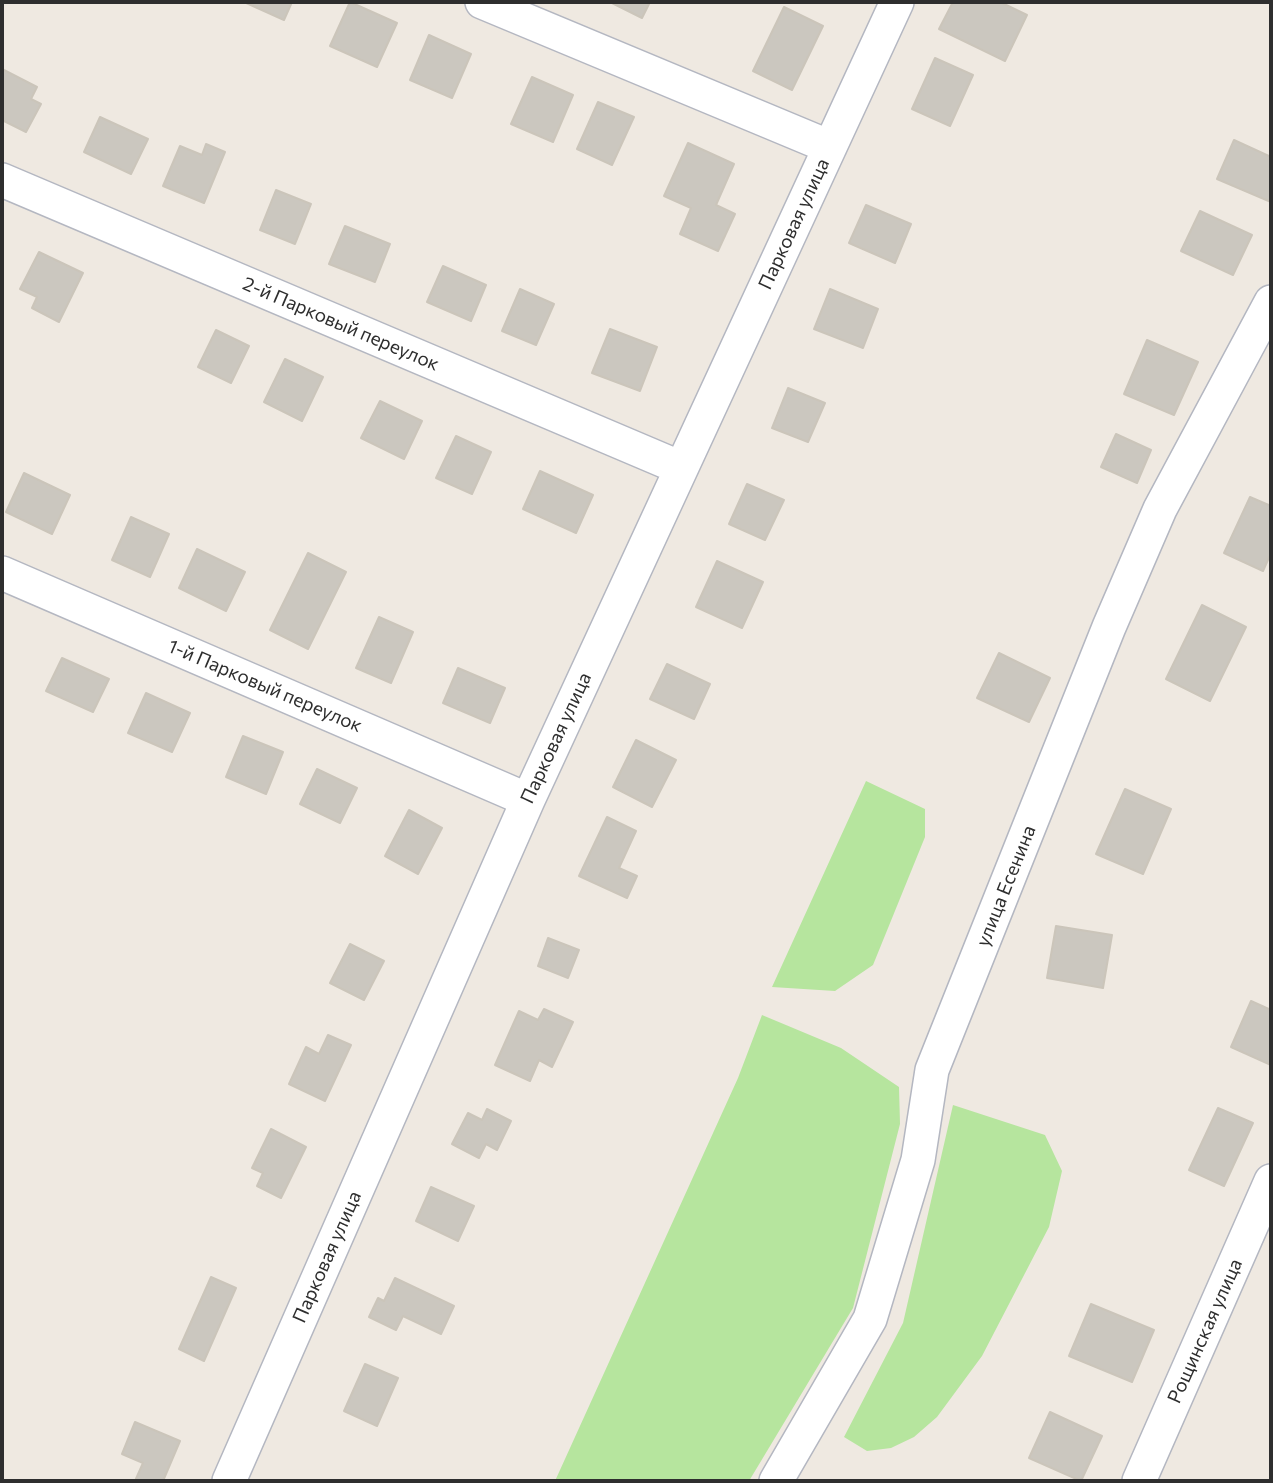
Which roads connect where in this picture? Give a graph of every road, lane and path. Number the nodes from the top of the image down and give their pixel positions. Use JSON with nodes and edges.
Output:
{"nodes":[{"id":1,"x":481,"y":2,"type":"edge"},
{"id":2,"x":897,"y":2,"type":"edge"},
{"id":3,"x":830,"y":147,"type":"junction"},
{"id":4,"x":2,"y":180,"type":"edge"},
{"id":5,"x":1271,"y":302,"type":"edge"},
{"id":6,"x":681,"y":468,"type":"junction"},
{"id":7,"x":2,"y":573,"type":"edge"},
{"id":8,"x":528,"y":800,"type":"junction"},
{"id":9,"x":1271,"y":1181,"type":"edge"},
{"id":10,"x":229,"y":1481,"type":"edge"},
{"id":11,"x":776,"y":1481,"type":"edge"},
{"id":12,"x":1139,"y":1481,"type":"edge"}],
"edges":[{"from":1,"to":3,"type":"street"},
{"from":2,"to":3,"type":"street","name":"Парковая улица"},
{"from":3,"to":6,"type":"street","name":"Парковая улица"},
{"from":4,"to":6,"type":"street","name":"2-й Парковый переулок"},
{"from":5,"to":11,"type":"street","name":"улица Есенина"},
{"from":6,"to":8,"type":"street","name":"Парковая улица"},
{"from":7,"to":8,"type":"street","name":"1-й Парковый переулок"},
{"from":8,"to":10,"type":"street","name":"Парковая улица"},
{"from":9,"to":12,"type":"street","name":"Рощинская улица"}]}
